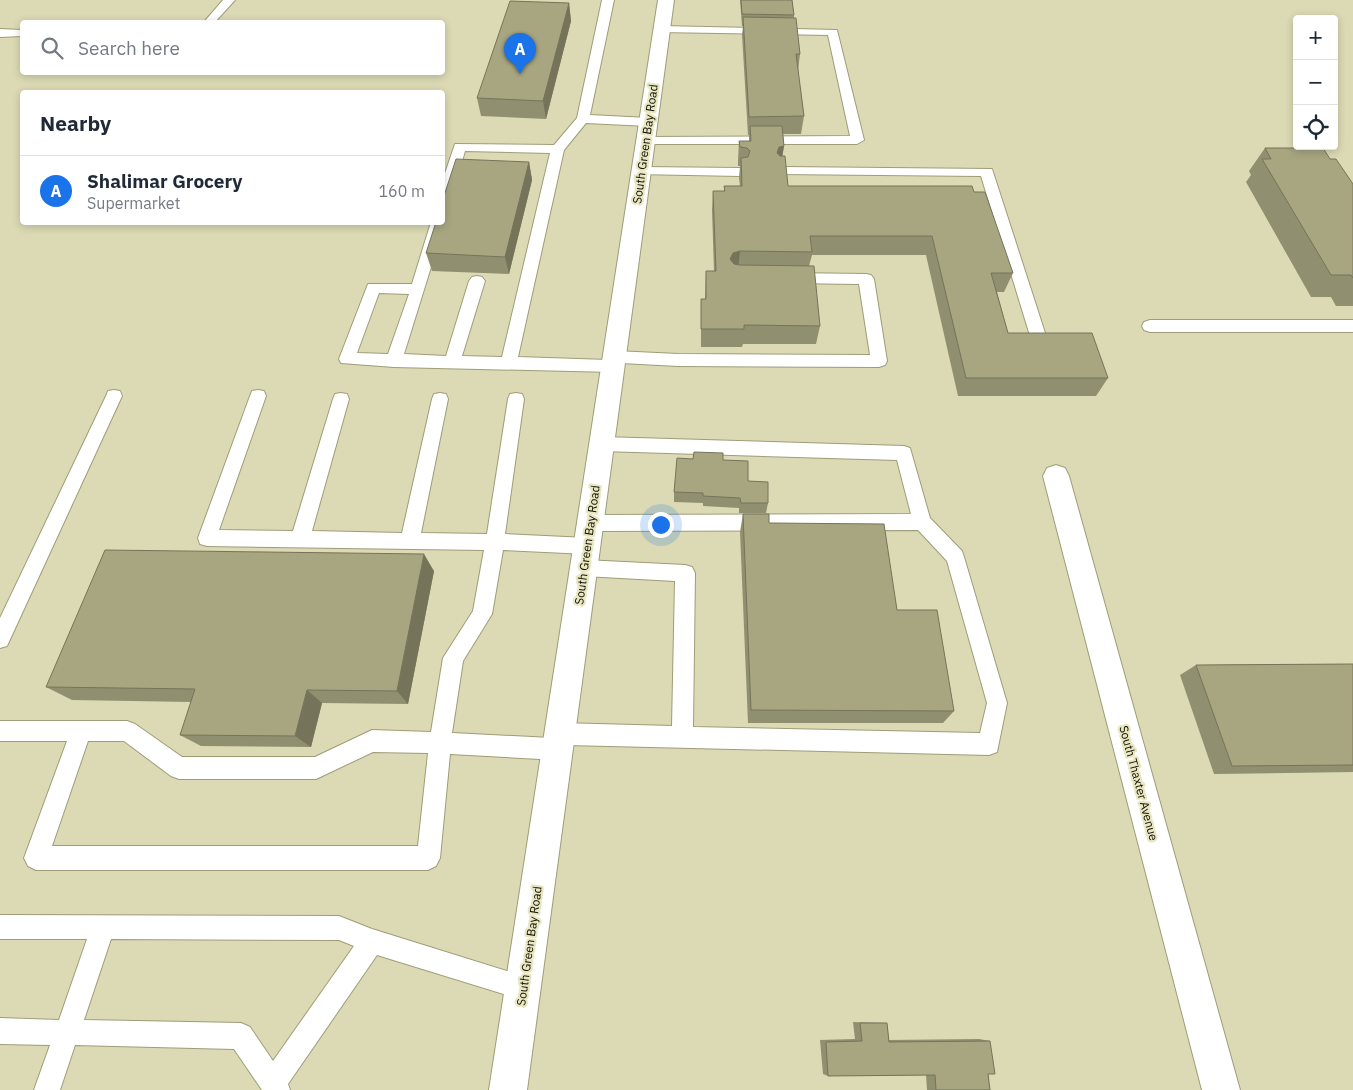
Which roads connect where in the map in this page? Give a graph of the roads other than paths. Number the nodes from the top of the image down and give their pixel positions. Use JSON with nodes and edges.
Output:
{"nodes":[{"id":1,"x":229,"y":0,"type":"edge"},
{"id":2,"x":608,"y":0,"type":"edge"},
{"id":3,"x":666,"y":0,"type":"edge"},
{"id":4,"x":211,"y":20,"type":"edge"},
{"id":5,"x":662,"y":30,"type":"junction"},
{"id":6,"x":0,"y":33,"type":"edge"},
{"id":7,"x":20,"y":33,"type":"edge"},
{"id":8,"x":583,"y":119,"type":"junction"},
{"id":9,"x":647,"y":132,"type":"junction"},
{"id":10,"x":558,"y":149,"type":"junction"},
{"id":11,"x":641,"y":171,"type":"junction"},
{"id":12,"x":783,"y":171,"type":"edge"},
{"id":13,"x":740,"y":172,"type":"edge"},
{"id":14,"x":445,"y":196,"type":"edge"},
{"id":15,"x":437,"y":225,"type":"edge"},
{"id":16,"x":778,"y":278,"type":"edge"},
{"id":17,"x":477,"y":281,"type":"dead end"},
{"id":18,"x":418,"y":289,"type":"junction"},
{"id":19,"x":1150,"y":326,"type":"dead end"},
{"id":20,"x":1353,"y":326,"type":"edge"},
{"id":21,"x":1039,"y":339,"type":"edge"},
{"id":22,"x":394,"y":360,"type":"junction"},
{"id":23,"x":452,"y":362,"type":"junction"},
{"id":24,"x":614,"y":362,"type":"junction"},
{"id":25,"x":509,"y":364,"type":"junction"},
{"id":26,"x":114,"y":396,"type":"dead end"},
{"id":27,"x":258,"y":396,"type":"dead end"},
{"id":28,"x":341,"y":399,"type":"dead end"},
{"id":29,"x":440,"y":399,"type":"dead end"},
{"id":30,"x":516,"y":399,"type":"dead end"},
{"id":31,"x":602,"y":444,"type":"junction"},
{"id":32,"x":1056,"y":476,"type":"dead end"},
{"id":33,"x":922,"y":522,"type":"junction"},
{"id":34,"x":300,"y":539,"type":"junction"},
{"id":35,"x":410,"y":540,"type":"junction"},
{"id":36,"x":495,"y":542,"type":"junction"},
{"id":37,"x":587,"y":545,"type":"junction"},
{"id":38,"x":0,"y":639,"type":"edge"},
{"id":39,"x":0,"y":731,"type":"edge"},
{"id":40,"x":81,"y":731,"type":"junction"},
{"id":41,"x":682,"y":736,"type":"junction"},
{"id":42,"x":559,"y":741,"type":"junction"},
{"id":43,"x":440,"y":743,"type":"junction"},
{"id":44,"x":0,"y":927,"type":"edge"},
{"id":45,"x":103,"y":927,"type":"junction"},
{"id":46,"x":372,"y":941,"type":"junction"},
{"id":47,"x":523,"y":988,"type":"junction"},
{"id":48,"x":0,"y":1031,"type":"edge"},
{"id":49,"x":66,"y":1033,"type":"junction"},
{"id":50,"x":275,"y":1087,"type":"edge"},
{"id":51,"x":47,"y":1090,"type":"edge"},
{"id":52,"x":508,"y":1090,"type":"edge"},
{"id":53,"x":1221,"y":1090,"type":"edge"}],
"edges":[{"from":1,"to":4,"type":"lane"},
{"from":2,"to":8,"type":"lane"},
{"from":3,"to":5,"type":"main road","name":"South Green Bay Road"},
{"from":5,"to":9,"type":"main road","name":"South Green Bay Road"},
{"from":5,"to":9,"type":"lane"},
{"from":6,"to":7,"type":"lane"},
{"from":8,"to":9,"type":"lane"},
{"from":8,"to":10,"type":"lane"},
{"from":9,"to":11,"type":"main road","name":"South Green Bay Road"},
{"from":10,"to":14,"type":"lane"},
{"from":10,"to":25,"type":"lane"},
{"from":11,"to":13,"type":"lane"},
{"from":11,"to":24,"type":"main road","name":"South Green Bay Road"},
{"from":12,"to":21,"type":"lane"},
{"from":15,"to":18,"type":"lane"},
{"from":16,"to":24,"type":"lane"},
{"from":17,"to":23,"type":"lane"},
{"from":18,"to":22,"type":"lane"},
{"from":18,"to":22,"type":"lane"},
{"from":19,"to":20,"type":"lane"},
{"from":22,"to":23,"type":"lane"},
{"from":23,"to":25,"type":"lane"},
{"from":24,"to":25,"type":"lane"},
{"from":24,"to":31,"type":"main road","name":"South Green Bay Road"},
{"from":26,"to":38,"type":"lane"},
{"from":27,"to":34,"type":"lane"},
{"from":28,"to":34,"type":"lane"},
{"from":29,"to":35,"type":"lane"},
{"from":30,"to":36,"type":"lane"},
{"from":31,"to":33,"type":"lane"},
{"from":31,"to":37,"type":"main road","name":"South Green Bay Road"},
{"from":32,"to":53,"type":"main road","name":"South Thaxter Avenue"},
{"from":33,"to":37,"type":"lane"},
{"from":33,"to":41,"type":"lane"},
{"from":34,"to":35,"type":"lane"},
{"from":35,"to":36,"type":"lane"},
{"from":36,"to":37,"type":"lane"},
{"from":36,"to":43,"type":"lane"},
{"from":37,"to":41,"type":"lane"},
{"from":37,"to":42,"type":"main road","name":"South Green Bay Road"},
{"from":39,"to":40,"type":"lane"},
{"from":40,"to":43,"type":"lane"},
{"from":40,"to":43,"type":"lane"},
{"from":41,"to":42,"type":"lane"},
{"from":42,"to":43,"type":"lane"},
{"from":42,"to":47,"type":"main road","name":"South Green Bay Road"},
{"from":44,"to":45,"type":"lane"},
{"from":45,"to":46,"type":"lane"},
{"from":45,"to":49,"type":"lane"},
{"from":46,"to":47,"type":"lane"},
{"from":46,"to":50,"type":"lane"},
{"from":47,"to":52,"type":"main road","name":"South Green Bay Road"},
{"from":48,"to":49,"type":"lane"},
{"from":49,"to":50,"type":"lane"},
{"from":49,"to":51,"type":"lane"}]}
